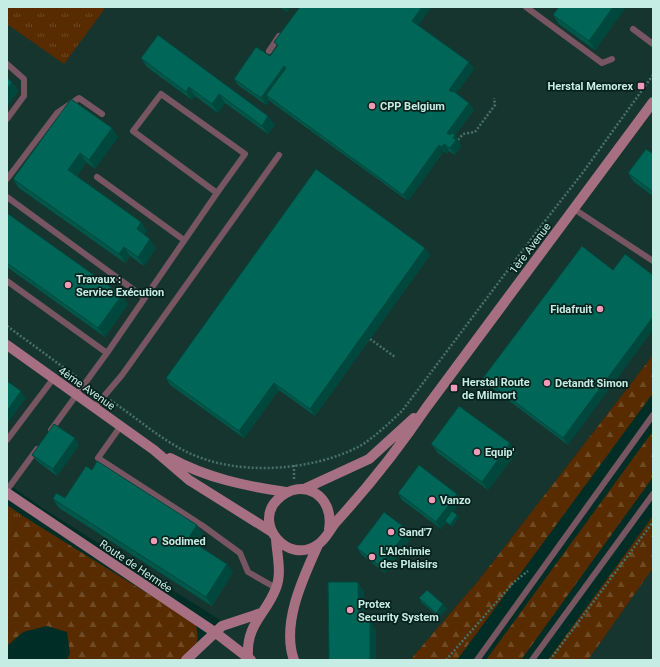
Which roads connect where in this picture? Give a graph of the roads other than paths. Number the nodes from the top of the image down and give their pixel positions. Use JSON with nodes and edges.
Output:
{"nodes":[{"id":1,"x":526,"y":7,"type":"edge"},
{"id":2,"x":633,"y":29,"type":"dead end"},
{"id":3,"x":282,"y":32,"type":"edge"},
{"id":4,"x":653,"y":44,"type":"edge"},
{"id":5,"x":269,"y":51,"type":"dead end"},
{"id":6,"x":612,"y":59,"type":"dead end"},
{"id":7,"x":7,"y":64,"type":"edge"},
{"id":8,"x":653,"y":102,"type":"edge"},
{"id":9,"x":102,"y":114,"type":"dead end"},
{"id":10,"x":7,"y":119,"type":"edge"},
{"id":11,"x":279,"y":155,"type":"dead end"},
{"id":12,"x":97,"y":177,"type":"dead end"},
{"id":13,"x":7,"y":179,"type":"edge"},
{"id":14,"x":217,"y":193,"type":"junction"},
{"id":15,"x":7,"y":198,"type":"edge"},
{"id":16,"x":574,"y":208,"type":"junction"},
{"id":17,"x":184,"y":240,"type":"junction"},
{"id":18,"x":653,"y":260,"type":"edge"},
{"id":19,"x":7,"y":281,"type":"edge"},
{"id":20,"x":145,"y":298,"type":"junction"},
{"id":21,"x":7,"y":345,"type":"edge"},
{"id":22,"x":107,"y":353,"type":"junction"},
{"id":23,"x":53,"y":378,"type":"junction"},
{"id":24,"x":76,"y":395,"type":"junction"},
{"id":25,"x":94,"y":408,"type":"junction"},
{"id":26,"x":426,"y":408,"type":"junction"},
{"id":27,"x":653,"y":415,"type":"edge"},
{"id":28,"x":120,"y":427,"type":"junction"},
{"id":29,"x":49,"y":433,"type":"edge"},
{"id":30,"x":7,"y":440,"type":"edge"},
{"id":31,"x":39,"y":446,"type":"edge"},
{"id":32,"x":154,"y":450,"type":"junction"},
{"id":33,"x":304,"y":489,"type":"junction"},
{"id":34,"x":7,"y":492,"type":"edge"},
{"id":35,"x":286,"y":492,"type":"junction"},
{"id":36,"x":653,"y":494,"type":"edge"},
{"id":37,"x":330,"y":529,"type":"junction"},
{"id":38,"x":274,"y":536,"type":"junction"},
{"id":39,"x":318,"y":545,"type":"junction"},
{"id":40,"x":276,"y":588,"type":"junction"},
{"id":41,"x":261,"y":613,"type":"junction"},
{"id":42,"x":216,"y":633,"type":"junction"},
{"id":43,"x":291,"y":658,"type":"edge"},
{"id":44,"x":249,"y":659,"type":"edge"},
{"id":45,"x":186,"y":660,"type":"edge"},
{"id":46,"x":477,"y":660,"type":"edge"},
{"id":47,"x":532,"y":660,"type":"edge"}],
"edges":[{"from":1,"to":6,"type":"lane"},
{"from":2,"to":4,"type":"lane"},
{"from":3,"to":5,"type":"lane"},
{"from":7,"to":10,"type":"lane"},
{"from":8,"to":16,"type":"street","name":"1ère Avenue"},
{"from":9,"to":13,"type":"lane"},
{"from":11,"to":25,"type":"lane"},
{"from":12,"to":17,"type":"lane"},
{"from":14,"to":14,"type":"lane"},
{"from":14,"to":17,"type":"lane"},
{"from":15,"to":20,"type":"lane"},
{"from":16,"to":18,"type":"lane"},
{"from":16,"to":26,"type":"street","name":"1ère Avenue"},
{"from":17,"to":20,"type":"lane"},
{"from":19,"to":22,"type":"lane"},
{"from":20,"to":22,"type":"lane"},
{"from":21,"to":23,"type":"street","name":"4ème Avenue"},
{"from":22,"to":24,"type":"lane"},
{"from":23,"to":24,"type":"street","name":"4ème Avenue"},
{"from":23,"to":30,"type":"lane"},
{"from":24,"to":25,"type":"street","name":"4ème Avenue"},
{"from":24,"to":29,"type":"lane"},
{"from":25,"to":28,"type":"street","name":"4ème Avenue"},
{"from":26,"to":33,"type":"street","name":"1ère Avenue"},
{"from":26,"to":37,"type":"street","name":"1ère Avenue"},
{"from":27,"to":46,"type":"lane"},
{"from":28,"to":32,"type":"street","name":"4ème Avenue"},
{"from":28,"to":40,"type":"lane"},
{"from":31,"to":34,"type":"lane"},
{"from":32,"to":35,"type":"street","name":"4ème Avenue"},
{"from":32,"to":38,"type":"street","name":"4ème Avenue"},
{"from":33,"to":35,"type":"street","name":"1ère Avenue"},
{"from":33,"to":37,"type":"street"},
{"from":34,"to":42,"type":"street","name":"Route de Hermée"},
{"from":35,"to":38,"type":"street"},
{"from":36,"to":47,"type":"lane"},
{"from":37,"to":39,"type":"street","name":"1ère Avenue"},
{"from":38,"to":39,"type":"street"},
{"from":38,"to":40,"type":"street"},
{"from":39,"to":43,"type":"street","name":"1ère Avenue"},
{"from":40,"to":41,"type":"street"},
{"from":41,"to":42,"type":"street"},
{"from":41,"to":44,"type":"street"},
{"from":42,"to":44,"type":"street","name":"Route de Hermée"},
{"from":42,"to":45,"type":"street"}]}
